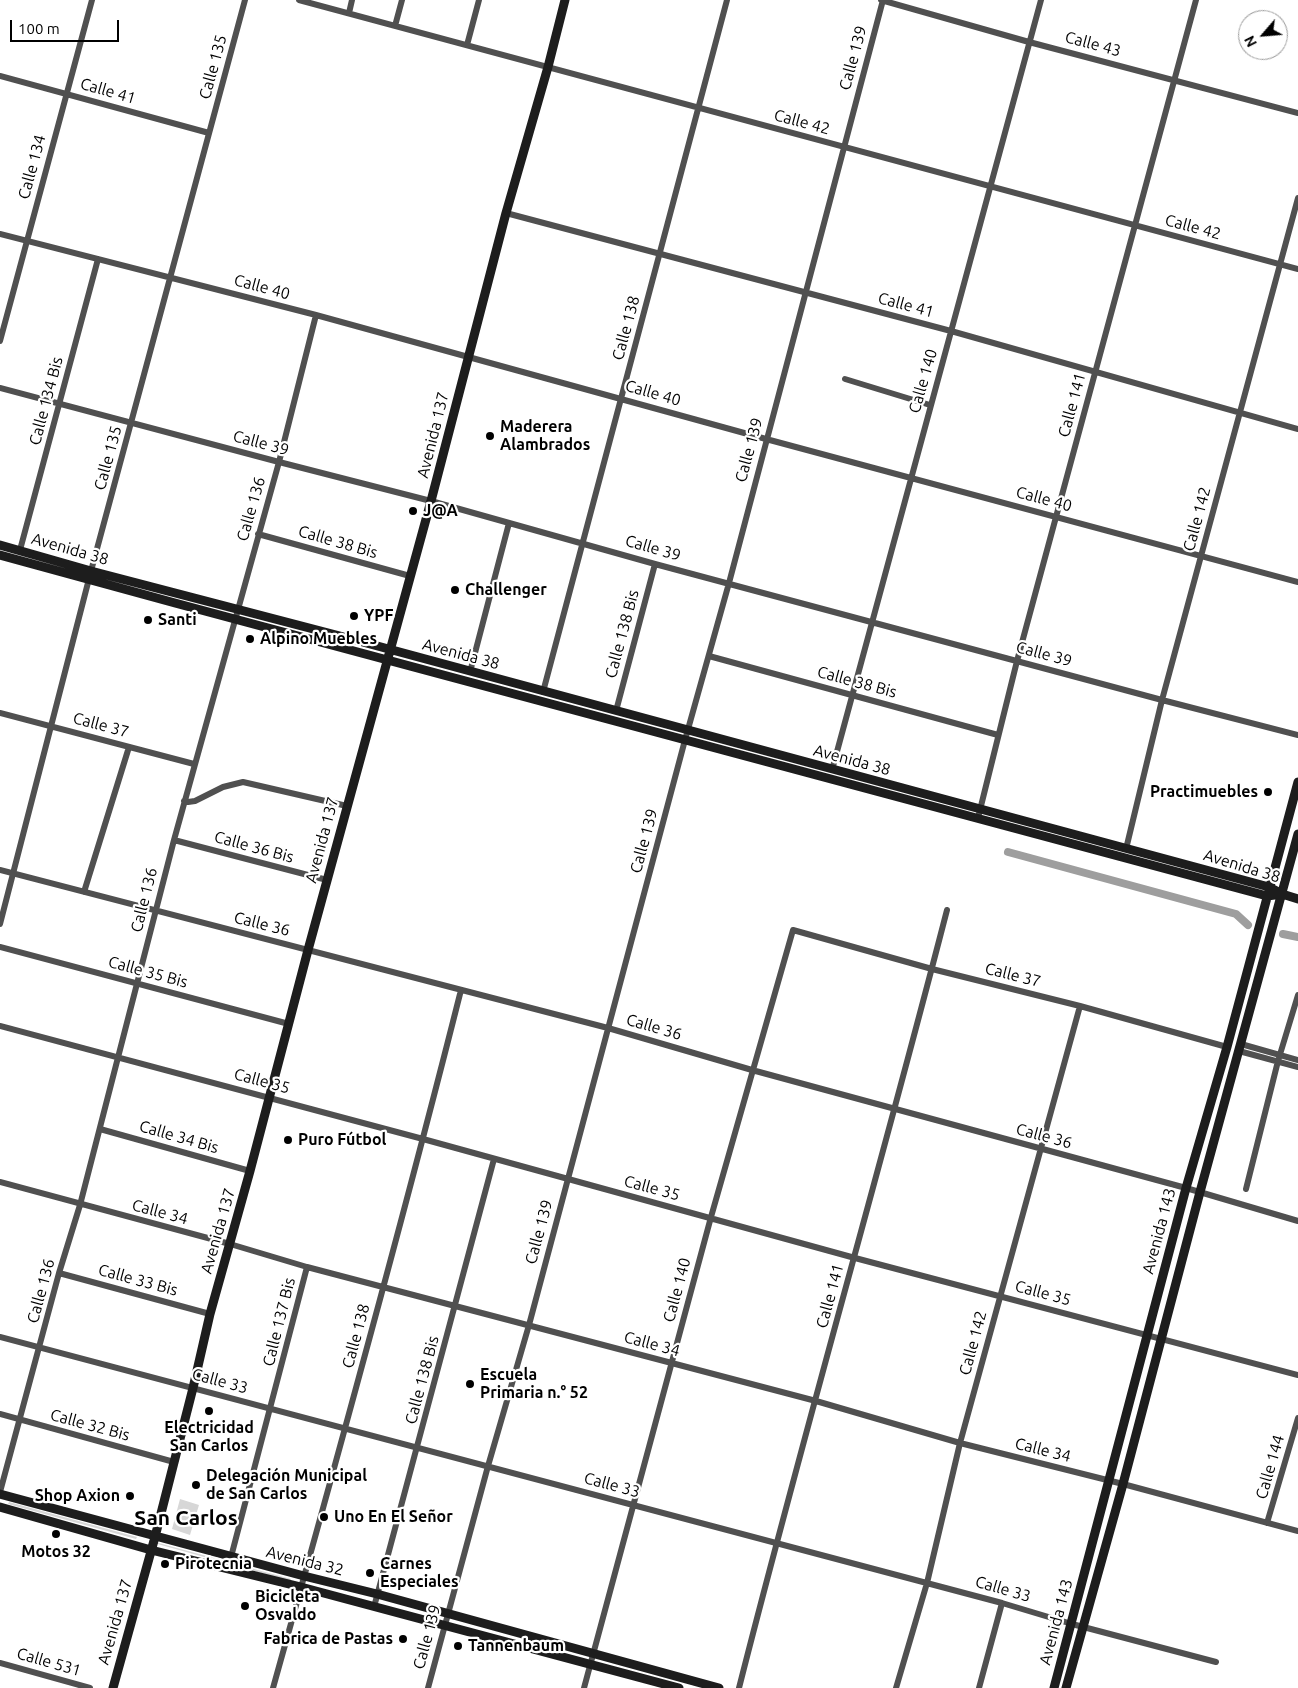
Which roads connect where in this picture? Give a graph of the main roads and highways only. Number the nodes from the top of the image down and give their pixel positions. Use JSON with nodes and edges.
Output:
{"nodes":[{"id":1,"x":565,"y":0,"type":"edge"},
{"id":2,"x":0,"y":545,"type":"edge"},
{"id":3,"x":0,"y":555,"type":"edge"},
{"id":4,"x":90,"y":575,"type":"junction"},
{"id":5,"x":389,"y":650,"type":"junction"},
{"id":6,"x":386,"y":660,"type":"junction"},
{"id":7,"x":686,"y":735,"type":"junction"},
{"id":8,"x":1298,"y":782,"type":"edge"},
{"id":9,"x":979,"y":814,"type":"junction"},
{"id":10,"x":1298,"y":834,"type":"edge"},
{"id":11,"x":1268,"y":892,"type":"junction"},
{"id":12,"x":1282,"y":894,"type":"junction"},
{"id":13,"x":1298,"y":899,"type":"edge"},
{"id":14,"x":0,"y":1493,"type":"edge"},
{"id":15,"x":0,"y":1507,"type":"edge"},
{"id":16,"x":155,"y":1536,"type":"junction"},
{"id":17,"x":151,"y":1550,"type":"junction"},
{"id":18,"x":113,"y":1688,"type":"edge"},
{"id":19,"x":679,"y":1688,"type":"edge"},
{"id":20,"x":719,"y":1688,"type":"edge"},
{"id":21,"x":1054,"y":1688,"type":"edge"},
{"id":22,"x":1066,"y":1688,"type":"edge"}],
"edges":[{"from":1,"to":5,"type":"main road","name":"Avenida 137"},
{"from":2,"to":4,"type":"main road","name":"Avenida 38"},
{"from":3,"to":4,"type":"main road","name":"Avenida 38"},
{"from":4,"to":5,"type":"main road","name":"Avenida 38"},
{"from":4,"to":6,"type":"main road","name":"Avenida 38"},
{"from":5,"to":6,"type":"main road","name":"Avenida 137"},
{"from":5,"to":7,"type":"main road","name":"Avenida 38"},
{"from":6,"to":7,"type":"main road","name":"Avenida 38"},
{"from":6,"to":16,"type":"main road","name":"Avenida 137"},
{"from":7,"to":9,"type":"main road","name":"Avenida 38"},
{"from":7,"to":9,"type":"main road","name":"Avenida 38"},
{"from":8,"to":11,"type":"main road","name":"Avenida 143"},
{"from":9,"to":11,"type":"main road","name":"Avenida 38"},
{"from":9,"to":11,"type":"main road","name":"Avenida 38"},
{"from":10,"to":12,"type":"main road","name":"Avenida 143"},
{"from":11,"to":12,"type":"main road","name":"Avenida 38"},
{"from":11,"to":21,"type":"main road","name":"Avenida 143"},
{"from":12,"to":13,"type":"main road"},
{"from":12,"to":22,"type":"main road","name":"Avenida 143"},
{"from":14,"to":16,"type":"main road","name":"Avenida 32"},
{"from":15,"to":17,"type":"main road","name":"Avenida 32"},
{"from":16,"to":17,"type":"main road","name":"Avenida 137"},
{"from":16,"to":20,"type":"main road","name":"Avenida 32"},
{"from":17,"to":18,"type":"main road","name":"Avenida 137"},
{"from":17,"to":19,"type":"main road","name":"Avenida 32"}]}
